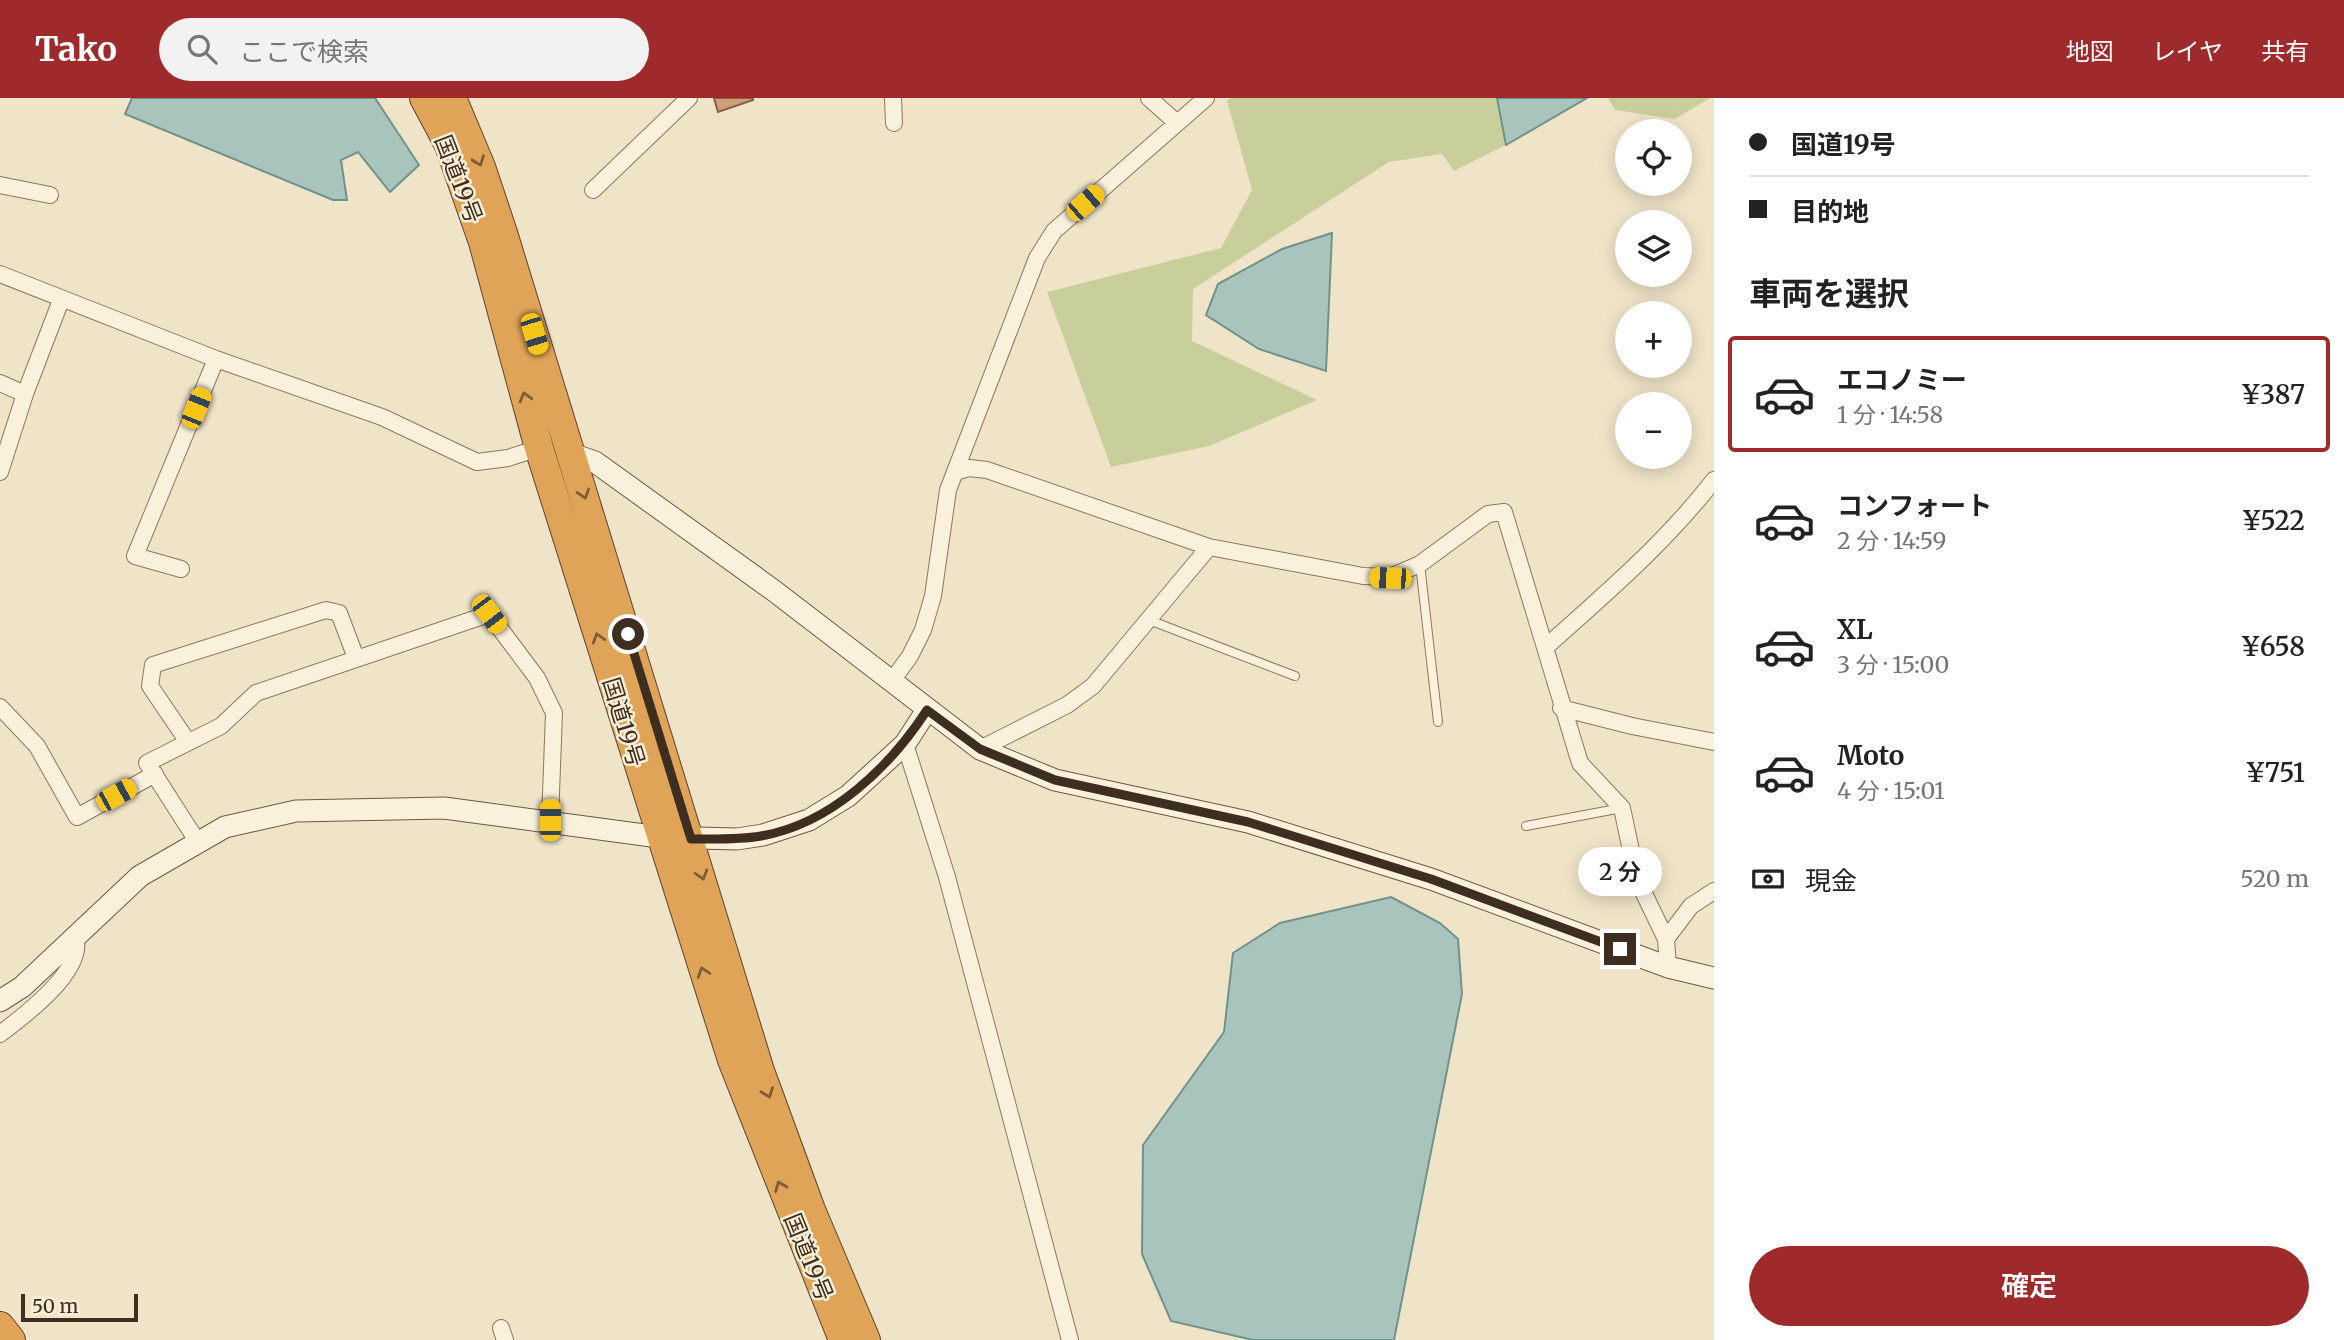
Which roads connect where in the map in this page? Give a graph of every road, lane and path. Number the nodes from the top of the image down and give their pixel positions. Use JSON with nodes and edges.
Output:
{"nodes":[{"id":1,"x":424,"y":98,"type":"edge"},
{"id":2,"x":452,"y":98,"type":"edge"},
{"id":3,"x":689,"y":98,"type":"edge"},
{"id":4,"x":893,"y":98,"type":"edge"},
{"id":5,"x":1149,"y":98,"type":"edge"},
{"id":6,"x":1206,"y":98,"type":"edge"},
{"id":7,"x":894,"y":123,"type":"dead end"},
{"id":8,"x":1177,"y":123,"type":"junction"},
{"id":9,"x":0,"y":185,"type":"edge"},
{"id":10,"x":593,"y":190,"type":"dead end"},
{"id":11,"x":50,"y":195,"type":"dead end"},
{"id":12,"x":0,"y":274,"type":"edge"},
{"id":13,"x":61,"y":300,"type":"junction"},
{"id":14,"x":216,"y":359,"type":"junction"},
{"id":15,"x":0,"y":383,"type":"edge"},
{"id":16,"x":25,"y":394,"type":"junction"},
{"id":17,"x":539,"y":447,"type":"junction"},
{"id":18,"x":3,"y":449,"type":"edge"},
{"id":19,"x":572,"y":454,"type":"junction"},
{"id":20,"x":0,"y":472,"type":"edge"},
{"id":21,"x":955,"y":472,"type":"junction"},
{"id":22,"x":1714,"y":480,"type":"edge"},
{"id":23,"x":1209,"y":547,"type":"junction"},
{"id":24,"x":1420,"y":565,"type":"junction"},
{"id":25,"x":181,"y":569,"type":"dead end"},
{"id":26,"x":1149,"y":620,"type":"junction"},
{"id":27,"x":1546,"y":646,"type":"junction"},
{"id":28,"x":356,"y":658,"type":"junction"},
{"id":29,"x":1295,"y":676,"type":"dead end"},
{"id":30,"x":891,"y":682,"type":"junction"},
{"id":31,"x":0,"y":707,"type":"edge"},
{"id":32,"x":1561,"y":708,"type":"junction"},
{"id":33,"x":927,"y":710,"type":"junction"},
{"id":34,"x":1438,"y":722,"type":"dead end"},
{"id":35,"x":188,"y":742,"type":"junction"},
{"id":36,"x":1714,"y":742,"type":"edge"},
{"id":37,"x":905,"y":744,"type":"junction"},
{"id":38,"x":980,"y":749,"type":"junction"},
{"id":39,"x":155,"y":774,"type":"junction"},
{"id":40,"x":1622,"y":808,"type":"junction"},
{"id":41,"x":550,"y":820,"type":"junction"},
{"id":42,"x":1526,"y":826,"type":"dead end"},
{"id":43,"x":659,"y":837,"type":"junction"},
{"id":44,"x":691,"y":839,"type":"junction"},
{"id":45,"x":197,"y":841,"type":"junction"},
{"id":46,"x":1714,"y":891,"type":"edge"},
{"id":47,"x":75,"y":937,"type":"junction"},
{"id":48,"x":1666,"y":939,"type":"junction"},
{"id":49,"x":1668,"y":967,"type":"junction"},
{"id":50,"x":1714,"y":978,"type":"edge"},
{"id":51,"x":0,"y":1001,"type":"edge"},
{"id":52,"x":0,"y":1034,"type":"edge"},
{"id":53,"x":0,"y":1326,"type":"edge"},
{"id":54,"x":11,"y":1340,"type":"edge"},
{"id":55,"x":843,"y":1340,"type":"edge"},
{"id":56,"x":866,"y":1340,"type":"edge"},
{"id":57,"x":1070,"y":1340,"type":"edge"}],
"edges":[{"from":17,"to":1,"type":"highway","name":"国道19号","one_way":true},
{"from":2,"to":19,"type":"highway","name":"国道19号","one_way":true},
{"from":3,"to":10,"type":"street"},
{"from":4,"to":7,"type":"street"},
{"from":5,"to":8,"type":"street"},
{"from":6,"to":8,"type":"street"},
{"from":8,"to":21,"type":"street"},
{"from":9,"to":11,"type":"street"},
{"from":12,"to":13,"type":"street"},
{"from":13,"to":14,"type":"street"},
{"from":13,"to":16,"type":"street"},
{"from":14,"to":17,"type":"street"},
{"from":14,"to":25,"type":"street"},
{"from":15,"to":16,"type":"street"},
{"from":16,"to":18,"type":"street"},
{"from":43,"to":17,"type":"highway","name":"国道19号","one_way":true},
{"from":18,"to":20,"type":"street"},
{"from":19,"to":30,"type":"street"},
{"from":19,"to":44,"type":"highway","name":"国道19号","one_way":true},
{"from":21,"to":23,"type":"street"},
{"from":21,"to":30,"type":"street"},
{"from":22,"to":27,"type":"street"},
{"from":23,"to":24,"type":"street"},
{"from":23,"to":26,"type":"street"},
{"from":24,"to":27,"type":"street"},
{"from":24,"to":34,"type":"lane"},
{"from":26,"to":29,"type":"lane"},
{"from":26,"to":38,"type":"street"},
{"from":27,"to":32,"type":"street"},
{"from":28,"to":35,"type":"street"},
{"from":28,"to":35,"type":"street"},
{"from":28,"to":41,"type":"street"},
{"from":30,"to":33,"type":"street"},
{"from":31,"to":39,"type":"street"},
{"from":32,"to":36,"type":"street"},
{"from":32,"to":40,"type":"street"},
{"from":33,"to":37,"type":"street"},
{"from":33,"to":38,"type":"street"},
{"from":35,"to":39,"type":"street"},
{"from":37,"to":44,"type":"street"},
{"from":37,"to":57,"type":"street"},
{"from":38,"to":49,"type":"street"},
{"from":39,"to":45,"type":"street"},
{"from":40,"to":42,"type":"lane"},
{"from":40,"to":48,"type":"street"},
{"from":41,"to":43,"type":"street"},
{"from":41,"to":45,"type":"street"},
{"from":43,"to":44,"type":"street"},
{"from":55,"to":43,"type":"highway","name":"国道19号","one_way":true},
{"from":44,"to":56,"type":"highway","name":"国道19号","one_way":true},
{"from":45,"to":47,"type":"street"},
{"from":46,"to":48,"type":"street"},
{"from":47,"to":51,"type":"street"},
{"from":47,"to":52,"type":"street"},
{"from":48,"to":49,"type":"street"},
{"from":49,"to":50,"type":"street"},
{"from":53,"to":54,"type":"highway"}]}
